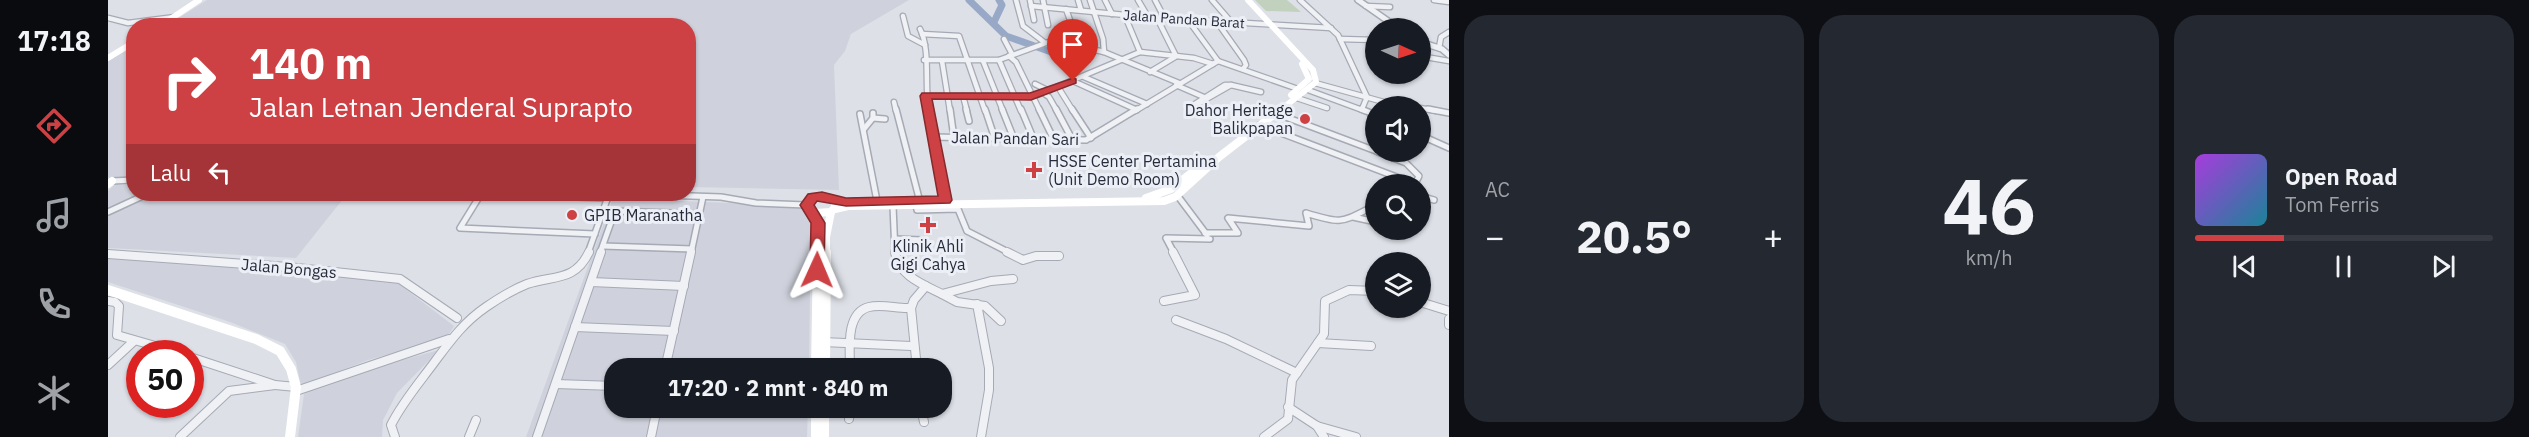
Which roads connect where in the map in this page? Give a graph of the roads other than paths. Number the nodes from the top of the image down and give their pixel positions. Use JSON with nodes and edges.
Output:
{"nodes":[{"id":1,"x":199,"y":0,"type":"edge"},
{"id":2,"x":1016,"y":0,"type":"edge"},
{"id":3,"x":1030,"y":0,"type":"edge"},
{"id":4,"x":1043,"y":0,"type":"edge"},
{"id":5,"x":1065,"y":0,"type":"edge"},
{"id":6,"x":1078,"y":0,"type":"edge"},
{"id":7,"x":1090,"y":0,"type":"edge"},
{"id":8,"x":1105,"y":0,"type":"edge"},
{"id":9,"x":1138,"y":0,"type":"edge"},
{"id":10,"x":1155,"y":0,"type":"edge"},
{"id":11,"x":1212,"y":0,"type":"edge"},
{"id":12,"x":1243,"y":0,"type":"edge"},
{"id":13,"x":1248,"y":0,"type":"edge"},
{"id":14,"x":1300,"y":0,"type":"edge"},
{"id":15,"x":1358,"y":0,"type":"edge"},
{"id":16,"x":1434,"y":0,"type":"edge"},
{"id":17,"x":1449,"y":4,"type":"edge"},
{"id":18,"x":1031,"y":6,"type":"junction"},
{"id":19,"x":1366,"y":6,"type":"junction"},
{"id":20,"x":1044,"y":7,"type":"junction"},
{"id":21,"x":1390,"y":7,"type":"dead end"},
{"id":22,"x":1067,"y":9,"type":"junction"},
{"id":23,"x":1081,"y":10,"type":"junction"},
{"id":24,"x":1093,"y":12,"type":"junction"},
{"id":25,"x":1112,"y":14,"type":"junction"},
{"id":26,"x":175,"y":16,"type":"junction"},
{"id":27,"x":903,"y":16,"type":"dead end"},
{"id":28,"x":1125,"y":16,"type":"junction"},
{"id":29,"x":1148,"y":17,"type":"junction"},
{"id":30,"x":108,"y":18,"type":"edge"},
{"id":31,"x":162,"y":18,"type":"edge"},
{"id":32,"x":172,"y":18,"type":"edge"},
{"id":33,"x":1157,"y":18,"type":"junction"},
{"id":34,"x":1383,"y":18,"type":"edge"},
{"id":35,"x":1165,"y":19,"type":"junction"},
{"id":36,"x":1034,"y":20,"type":"dead end"},
{"id":37,"x":1188,"y":20,"type":"junction"},
{"id":38,"x":126,"y":22,"type":"edge"},
{"id":39,"x":1217,"y":22,"type":"junction"},
{"id":40,"x":1232,"y":22,"type":"junction"},
{"id":41,"x":1048,"y":25,"type":"dead end"},
{"id":42,"x":1270,"y":25,"type":"junction"},
{"id":43,"x":1331,"y":28,"type":"junction"},
{"id":44,"x":1449,"y":32,"type":"edge"},
{"id":45,"x":1004,"y":39,"type":"dead end"},
{"id":46,"x":1340,"y":39,"type":"junction"},
{"id":47,"x":1365,"y":40,"type":"edge"},
{"id":48,"x":1044,"y":42,"type":"junction"},
{"id":49,"x":925,"y":45,"type":"junction"},
{"id":50,"x":1076,"y":45,"type":"junction"},
{"id":51,"x":1431,"y":45,"type":"edge"},
{"id":52,"x":126,"y":47,"type":"edge"},
{"id":53,"x":1439,"y":48,"type":"junction"},
{"id":54,"x":1104,"y":52,"type":"junction"},
{"id":55,"x":1140,"y":52,"type":"junction"},
{"id":56,"x":1011,"y":55,"type":"junction"},
{"id":57,"x":1449,"y":55,"type":"edge"},
{"id":58,"x":1176,"y":57,"type":"junction"},
{"id":59,"x":108,"y":58,"type":"edge"},
{"id":60,"x":1431,"y":58,"type":"edge"},
{"id":61,"x":924,"y":60,"type":"junction"},
{"id":62,"x":999,"y":60,"type":"junction"},
{"id":63,"x":1125,"y":60,"type":"junction"},
{"id":64,"x":942,"y":61,"type":"junction"},
{"id":65,"x":967,"y":61,"type":"junction"},
{"id":66,"x":983,"y":61,"type":"junction"},
{"id":67,"x":1218,"y":61,"type":"junction"},
{"id":68,"x":1449,"y":61,"type":"edge"},
{"id":69,"x":1213,"y":64,"type":"junction"},
{"id":70,"x":1243,"y":69,"type":"junction"},
{"id":71,"x":1150,"y":72,"type":"junction"},
{"id":72,"x":1084,"y":77,"type":"junction"},
{"id":73,"x":1073,"y":81,"type":"junction"},
{"id":74,"x":1315,"y":83,"type":"junction"},
{"id":75,"x":1035,"y":84,"type":"dead end"},
{"id":76,"x":1177,"y":84,"type":"junction"},
{"id":77,"x":1058,"y":87,"type":"junction"},
{"id":78,"x":1298,"y":89,"type":"junction"},
{"id":79,"x":1308,"y":90,"type":"junction"},
{"id":80,"x":1046,"y":92,"type":"junction"},
{"id":81,"x":1261,"y":92,"type":"dead end"},
{"id":82,"x":926,"y":96,"type":"junction"},
{"id":83,"x":949,"y":96,"type":"junction"},
{"id":84,"x":963,"y":96,"type":"junction"},
{"id":85,"x":980,"y":96,"type":"junction"},
{"id":86,"x":997,"y":96,"type":"junction"},
{"id":87,"x":1366,"y":96,"type":"edge"},
{"id":88,"x":1013,"y":97,"type":"junction"},
{"id":89,"x":1031,"y":97,"type":"junction"},
{"id":90,"x":1365,"y":97,"type":"edge"},
{"id":91,"x":1297,"y":98,"type":"junction"},
{"id":92,"x":894,"y":102,"type":"dead end"},
{"id":93,"x":1365,"y":102,"type":"edge"},
{"id":94,"x":1147,"y":104,"type":"junction"},
{"id":95,"x":1327,"y":108,"type":"dead end"},
{"id":96,"x":1362,"y":109,"type":"junction"},
{"id":97,"x":1137,"y":110,"type":"junction"},
{"id":98,"x":1365,"y":110,"type":"edge"},
{"id":99,"x":1431,"y":110,"type":"edge"},
{"id":100,"x":1275,"y":113,"type":"junction"},
{"id":101,"x":1449,"y":113,"type":"edge"},
{"id":102,"x":860,"y":114,"type":"dead end"},
{"id":103,"x":885,"y":119,"type":"dead end"},
{"id":104,"x":969,"y":121,"type":"dead end"},
{"id":105,"x":1260,"y":125,"type":"junction"},
{"id":106,"x":864,"y":129,"type":"junction"},
{"id":107,"x":933,"y":137,"type":"junction"},
{"id":108,"x":954,"y":138,"type":"junction"},
{"id":109,"x":1091,"y":138,"type":"junction"},
{"id":110,"x":995,"y":139,"type":"junction"},
{"id":111,"x":1014,"y":139,"type":"junction"},
{"id":112,"x":1034,"y":140,"type":"junction"},
{"id":113,"x":1054,"y":140,"type":"junction"},
{"id":114,"x":1431,"y":140,"type":"edge"},
{"id":115,"x":1073,"y":141,"type":"junction"},
{"id":116,"x":1230,"y":146,"type":"junction"},
{"id":117,"x":1365,"y":147,"type":"edge"},
{"id":118,"x":1449,"y":148,"type":"edge"},
{"id":119,"x":1402,"y":162,"type":"edge"},
{"id":120,"x":1389,"y":174,"type":"edge"},
{"id":121,"x":1417,"y":174,"type":"edge"},
{"id":122,"x":126,"y":181,"type":"edge"},
{"id":123,"x":109,"y":182,"type":"edge"},
{"id":124,"x":1177,"y":195,"type":"junction"},
{"id":125,"x":696,"y":196,"type":"edge"},
{"id":126,"x":704,"y":196,"type":"junction"},
{"id":127,"x":1431,"y":199,"type":"edge"},
{"id":128,"x":946,"y":200,"type":"junction"},
{"id":129,"x":1434,"y":200,"type":"dead end"},
{"id":130,"x":132,"y":201,"type":"edge"},
{"id":131,"x":477,"y":201,"type":"edge"},
{"id":132,"x":606,"y":201,"type":"edge"},
{"id":133,"x":877,"y":201,"type":"junction"},
{"id":134,"x":1108,"y":202,"type":"junction"},
{"id":135,"x":918,"y":203,"type":"junction"},
{"id":136,"x":806,"y":205,"type":"junction"},
{"id":137,"x":833,"y":207,"type":"junction"},
{"id":138,"x":893,"y":209,"type":"junction"},
{"id":139,"x":1365,"y":211,"type":"edge"},
{"id":140,"x":108,"y":212,"type":"edge"},
{"id":141,"x":814,"y":213,"type":"junction"},
{"id":142,"x":700,"y":214,"type":"junction"},
{"id":143,"x":1353,"y":217,"type":"junction"},
{"id":144,"x":1365,"y":220,"type":"edge"},
{"id":145,"x":595,"y":234,"type":"junction"},
{"id":146,"x":1207,"y":236,"type":"junction"},
{"id":147,"x":895,"y":238,"type":"junction"},
{"id":148,"x":922,"y":240,"type":"dead end"},
{"id":149,"x":603,"y":246,"type":"junction"},
{"id":150,"x":692,"y":249,"type":"junction"},
{"id":151,"x":108,"y":254,"type":"edge"},
{"id":152,"x":1059,"y":256,"type":"dead end"},
{"id":153,"x":1013,"y":279,"type":"dead end"},
{"id":154,"x":591,"y":282,"type":"junction"},
{"id":155,"x":684,"y":286,"type":"junction"},
{"id":156,"x":927,"y":286,"type":"junction"},
{"id":157,"x":108,"y":291,"type":"edge"},
{"id":158,"x":1365,"y":291,"type":"edge"},
{"id":159,"x":942,"y":294,"type":"junction"},
{"id":160,"x":108,"y":301,"type":"edge"},
{"id":161,"x":1164,"y":301,"type":"dead end"},
{"id":162,"x":1449,"y":303,"type":"edge"},
{"id":163,"x":977,"y":304,"type":"junction"},
{"id":164,"x":1431,"y":305,"type":"edge"},
{"id":165,"x":907,"y":308,"type":"dead end"},
{"id":166,"x":1449,"y":310,"type":"edge"},
{"id":167,"x":457,"y":318,"type":"dead end"},
{"id":168,"x":1449,"y":319,"type":"edge"},
{"id":169,"x":1176,"y":320,"type":"dead end"},
{"id":170,"x":1001,"y":321,"type":"dead end"},
{"id":171,"x":1449,"y":325,"type":"edge"},
{"id":172,"x":575,"y":327,"type":"junction"},
{"id":173,"x":674,"y":331,"type":"junction"},
{"id":174,"x":450,"y":338,"type":"junction"},
{"id":175,"x":131,"y":340,"type":"edge"},
{"id":176,"x":821,"y":342,"type":"junction"},
{"id":177,"x":848,"y":342,"type":"junction"},
{"id":178,"x":1318,"y":343,"type":"junction"},
{"id":179,"x":911,"y":346,"type":"dead end"},
{"id":180,"x":1371,"y":346,"type":"dead end"},
{"id":181,"x":126,"y":348,"type":"edge"},
{"id":182,"x":668,"y":358,"type":"edge"},
{"id":183,"x":820,"y":358,"type":"edge"},
{"id":184,"x":849,"y":358,"type":"edge"},
{"id":185,"x":916,"y":358,"type":"edge"},
{"id":186,"x":204,"y":362,"type":"edge"},
{"id":187,"x":108,"y":365,"type":"edge"},
{"id":188,"x":1297,"y":373,"type":"junction"},
{"id":189,"x":555,"y":384,"type":"junction"},
{"id":190,"x":275,"y":385,"type":"junction"},
{"id":191,"x":604,"y":386,"type":"edge"},
{"id":192,"x":296,"y":389,"type":"junction"},
{"id":193,"x":1288,"y":407,"type":"junction"},
{"id":194,"x":655,"y":418,"type":"edge"},
{"id":195,"x":816,"y":418,"type":"edge"},
{"id":196,"x":824,"y":418,"type":"edge"},
{"id":197,"x":923,"y":418,"type":"edge"},
{"id":198,"x":476,"y":420,"type":"dead end"},
{"id":199,"x":924,"y":422,"type":"dead end"},
{"id":200,"x":1317,"y":426,"type":"junction"},
{"id":201,"x":180,"y":437,"type":"edge"},
{"id":202,"x":290,"y":437,"type":"edge"},
{"id":203,"x":395,"y":437,"type":"edge"},
{"id":204,"x":469,"y":437,"type":"edge"},
{"id":205,"x":537,"y":437,"type":"edge"},
{"id":206,"x":651,"y":437,"type":"edge"},
{"id":207,"x":816,"y":437,"type":"edge"},
{"id":208,"x":824,"y":437,"type":"edge"},
{"id":209,"x":981,"y":437,"type":"edge"},
{"id":210,"x":1264,"y":437,"type":"edge"},
{"id":211,"x":1324,"y":437,"type":"edge"},
{"id":212,"x":1356,"y":437,"type":"edge"}],
"edges":[{"from":1,"to":26,"type":"main road"},
{"from":2,"to":48,"type":"street"},
{"from":3,"to":18,"type":"street"},
{"from":4,"to":20,"type":"street"},
{"from":5,"to":22,"type":"street"},
{"from":6,"to":23,"type":"street"},
{"from":7,"to":24,"type":"street"},
{"from":8,"to":25,"type":"street"},
{"from":9,"to":29,"type":"street"},
{"from":10,"to":35,"type":"street"},
{"from":11,"to":40,"type":"street"},
{"from":12,"to":42,"type":"main road"},
{"from":13,"to":42,"type":"main road"},
{"from":14,"to":43,"type":"street"},
{"from":15,"to":19,"type":"street"},
{"from":16,"to":17,"type":"street"},
{"from":18,"to":20,"type":"street","name":"Jalan Pandan Barat"},
{"from":18,"to":36,"type":"street"},
{"from":19,"to":21,"type":"street"},
{"from":19,"to":34,"type":"street"},
{"from":20,"to":22,"type":"street","name":"Jalan Pandan Barat"},
{"from":20,"to":41,"type":"street"},
{"from":22,"to":23,"type":"street","name":"Jalan Pandan Barat"},
{"from":22,"to":50,"type":"street"},
{"from":23,"to":24,"type":"street","name":"Jalan Pandan Barat"},
{"from":24,"to":25,"type":"street","name":"Jalan Pandan Barat"},
{"from":24,"to":54,"type":"street"},
{"from":25,"to":28,"type":"street","name":"Jalan Pandan Barat"},
{"from":26,"to":31,"type":"street"},
{"from":26,"to":32,"type":"main road"},
{"from":27,"to":49,"type":"street"},
{"from":28,"to":29,"type":"street","name":"Jalan Pandan Barat"},
{"from":28,"to":55,"type":"street"},
{"from":29,"to":33,"type":"street","name":"Jalan Pandan Barat"},
{"from":30,"to":38,"type":"street"},
{"from":33,"to":35,"type":"street","name":"Jalan Pandan Barat"},
{"from":33,"to":58,"type":"street"},
{"from":35,"to":37,"type":"street","name":"Jalan Pandan Barat"},
{"from":37,"to":39,"type":"street","name":"Jalan Pandan Barat"},
{"from":37,"to":67,"type":"street"},
{"from":39,"to":40,"type":"street","name":"Jalan Pandan Barat"},
{"from":39,"to":70,"type":"street"},
{"from":40,"to":42,"type":"street","name":"Jalan Pandan Barat"},
{"from":42,"to":43,"type":"street","name":"Jalan Pandan Barat"},
{"from":42,"to":74,"type":"main road"},
{"from":42,"to":78,"type":"main road"},
{"from":43,"to":46,"type":"street"},
{"from":44,"to":53,"type":"street"},
{"from":45,"to":56,"type":"street"},
{"from":46,"to":47,"type":"street"},
{"from":46,"to":87,"type":"street"},
{"from":48,"to":50,"type":"street"},
{"from":48,"to":56,"type":"street"},
{"from":49,"to":61,"type":"street"},
{"from":49,"to":65,"type":"street"},
{"from":50,"to":54,"type":"street"},
{"from":51,"to":53,"type":"street"},
{"from":52,"to":59,"type":"main road"},
{"from":53,"to":57,"type":"street"},
{"from":54,"to":63,"type":"street"},
{"from":55,"to":58,"type":"street"},
{"from":55,"to":63,"type":"street"},
{"from":56,"to":62,"type":"street"},
{"from":56,"to":89,"type":"street"},
{"from":58,"to":69,"type":"street"},
{"from":58,"to":71,"type":"street"},
{"from":60,"to":68,"type":"street"},
{"from":61,"to":64,"type":"street"},
{"from":61,"to":82,"type":"street"},
{"from":62,"to":66,"type":"street"},
{"from":62,"to":88,"type":"street"},
{"from":63,"to":71,"type":"street"},
{"from":63,"to":72,"type":"street"},
{"from":64,"to":65,"type":"street"},
{"from":64,"to":83,"type":"street"},
{"from":65,"to":66,"type":"street"},
{"from":65,"to":85,"type":"street"},
{"from":66,"to":86,"type":"street"},
{"from":67,"to":69,"type":"street","name":"Jalan Pandan Sari"},
{"from":67,"to":70,"type":"street"},
{"from":69,"to":76,"type":"street","name":"Jalan Pandan Sari"},
{"from":70,"to":78,"type":"street"},
{"from":71,"to":76,"type":"street"},
{"from":72,"to":73,"type":"street"},
{"from":72,"to":94,"type":"street"},
{"from":73,"to":77,"type":"street"},
{"from":73,"to":97,"type":"street"},
{"from":74,"to":79,"type":"main road"},
{"from":74,"to":90,"type":"street"},
{"from":75,"to":80,"type":"street"},
{"from":76,"to":81,"type":"street"},
{"from":76,"to":94,"type":"street","name":"Jalan Pandan Sari"},
{"from":77,"to":80,"type":"street"},
{"from":77,"to":109,"type":"street"},
{"from":78,"to":116,"type":"main road"},
{"from":79,"to":91,"type":"main road"},
{"from":79,"to":96,"type":"street"},
{"from":80,"to":89,"type":"street"},
{"from":80,"to":115,"type":"street"},
{"from":82,"to":83,"type":"street"},
{"from":82,"to":107,"type":"street"},
{"from":83,"to":84,"type":"street"},
{"from":83,"to":108,"type":"street"},
{"from":84,"to":85,"type":"street"},
{"from":84,"to":104,"type":"street"},
{"from":85,"to":86,"type":"street"},
{"from":85,"to":110,"type":"street"},
{"from":86,"to":88,"type":"street"},
{"from":86,"to":111,"type":"street"},
{"from":88,"to":89,"type":"street"},
{"from":88,"to":112,"type":"street"},
{"from":89,"to":113,"type":"street"},
{"from":91,"to":95,"type":"street"},
{"from":91,"to":100,"type":"main road"},
{"from":92,"to":135,"type":"street"},
{"from":93,"to":96,"type":"street"},
{"from":94,"to":97,"type":"street","name":"Jalan Pandan Sari"},
{"from":96,"to":98,"type":"street"},
{"from":97,"to":109,"type":"street","name":"Jalan Pandan Sari"},
{"from":99,"to":101,"type":"street"},
{"from":100,"to":105,"type":"main road"},
{"from":100,"to":117,"type":"street"},
{"from":102,"to":106,"type":"street"},
{"from":103,"to":106,"type":"street"},
{"from":105,"to":116,"type":"main road"},
{"from":105,"to":120,"type":"street"},
{"from":106,"to":133,"type":"street"},
{"from":107,"to":108,"type":"street","name":"Jalan Pandan Sari"},
{"from":107,"to":128,"type":"street"},
{"from":108,"to":110,"type":"street","name":"Jalan Pandan Sari"},
{"from":109,"to":115,"type":"street","name":"Jalan Pandan Sari"},
{"from":110,"to":111,"type":"street","name":"Jalan Pandan Sari"},
{"from":111,"to":112,"type":"street","name":"Jalan Pandan Sari"},
{"from":112,"to":113,"type":"street","name":"Jalan Pandan Sari"},
{"from":113,"to":115,"type":"street","name":"Jalan Pandan Sari"},
{"from":114,"to":118,"type":"street"},
{"from":116,"to":124,"type":"main road"},
{"from":116,"to":134,"type":"main road"},
{"from":119,"to":121,"type":"street"},
{"from":122,"to":123,"type":"street"},
{"from":124,"to":134,"type":"main road"},
{"from":124,"to":146,"type":"street"},
{"from":125,"to":126,"type":"street"},
{"from":126,"to":136,"type":"street"},
{"from":126,"to":142,"type":"street"},
{"from":127,"to":129,"type":"street"},
{"from":128,"to":134,"type":"main road"},
{"from":128,"to":135,"type":"main road"},
{"from":130,"to":140,"type":"street"},
{"from":131,"to":145,"type":"street"},
{"from":132,"to":145,"type":"street"},
{"from":133,"to":135,"type":"main road"},
{"from":133,"to":137,"type":"main road"},
{"from":134,"to":135,"type":"main road"},
{"from":135,"to":138,"type":"main road"},
{"from":135,"to":152,"type":"street"},
{"from":136,"to":137,"type":"main road"},
{"from":136,"to":141,"type":"main road"},
{"from":137,"to":138,"type":"main road"},
{"from":137,"to":141,"type":"main road"},
{"from":137,"to":176,"type":"main road"},
{"from":138,"to":147,"type":"street"},
{"from":139,"to":143,"type":"street"},
{"from":141,"to":176,"type":"main road"},
{"from":142,"to":149,"type":"street"},
{"from":142,"to":150,"type":"street"},
{"from":143,"to":144,"type":"street"},
{"from":143,"to":146,"type":"street"},
{"from":145,"to":174,"type":"street"},
{"from":146,"to":161,"type":"street"},
{"from":147,"to":148,"type":"street"},
{"from":147,"to":156,"type":"street"},
{"from":149,"to":150,"type":"street"},
{"from":149,"to":154,"type":"street"},
{"from":150,"to":155,"type":"street"},
{"from":151,"to":167,"type":"street","name":"Jalan Bongas"},
{"from":153,"to":159,"type":"street"},
{"from":154,"to":155,"type":"street"},
{"from":154,"to":172,"type":"street"},
{"from":155,"to":173,"type":"street"},
{"from":156,"to":159,"type":"street"},
{"from":156,"to":185,"type":"street"},
{"from":157,"to":192,"type":"main road"},
{"from":158,"to":178,"type":"street"},
{"from":159,"to":163,"type":"street"},
{"from":160,"to":175,"type":"street"},
{"from":162,"to":166,"type":"street"},
{"from":163,"to":170,"type":"street"},
{"from":163,"to":209,"type":"street"},
{"from":164,"to":166,"type":"street"},
{"from":165,"to":177,"type":"street"},
{"from":168,"to":171,"type":"street"},
{"from":169,"to":188,"type":"street"},
{"from":172,"to":173,"type":"street"},
{"from":172,"to":189,"type":"street"},
{"from":173,"to":182,"type":"street"},
{"from":174,"to":192,"type":"street"},
{"from":174,"to":203,"type":"street"},
{"from":176,"to":177,"type":"street"},
{"from":176,"to":183,"type":"main road"},
{"from":177,"to":179,"type":"street"},
{"from":177,"to":184,"type":"street"},
{"from":178,"to":180,"type":"street"},
{"from":178,"to":188,"type":"street"},
{"from":181,"to":187,"type":"street"},
{"from":186,"to":190,"type":"street"},
{"from":188,"to":193,"type":"street"},
{"from":189,"to":191,"type":"street"},
{"from":189,"to":205,"type":"street"},
{"from":190,"to":192,"type":"street"},
{"from":190,"to":201,"type":"street"},
{"from":192,"to":202,"type":"main road"},
{"from":193,"to":200,"type":"street"},
{"from":193,"to":210,"type":"street"},
{"from":194,"to":206,"type":"street"},
{"from":195,"to":207,"type":"main road"},
{"from":196,"to":208,"type":"main road"},
{"from":197,"to":199,"type":"street"},
{"from":198,"to":204,"type":"street"},
{"from":200,"to":211,"type":"street"},
{"from":200,"to":212,"type":"street"}]}
